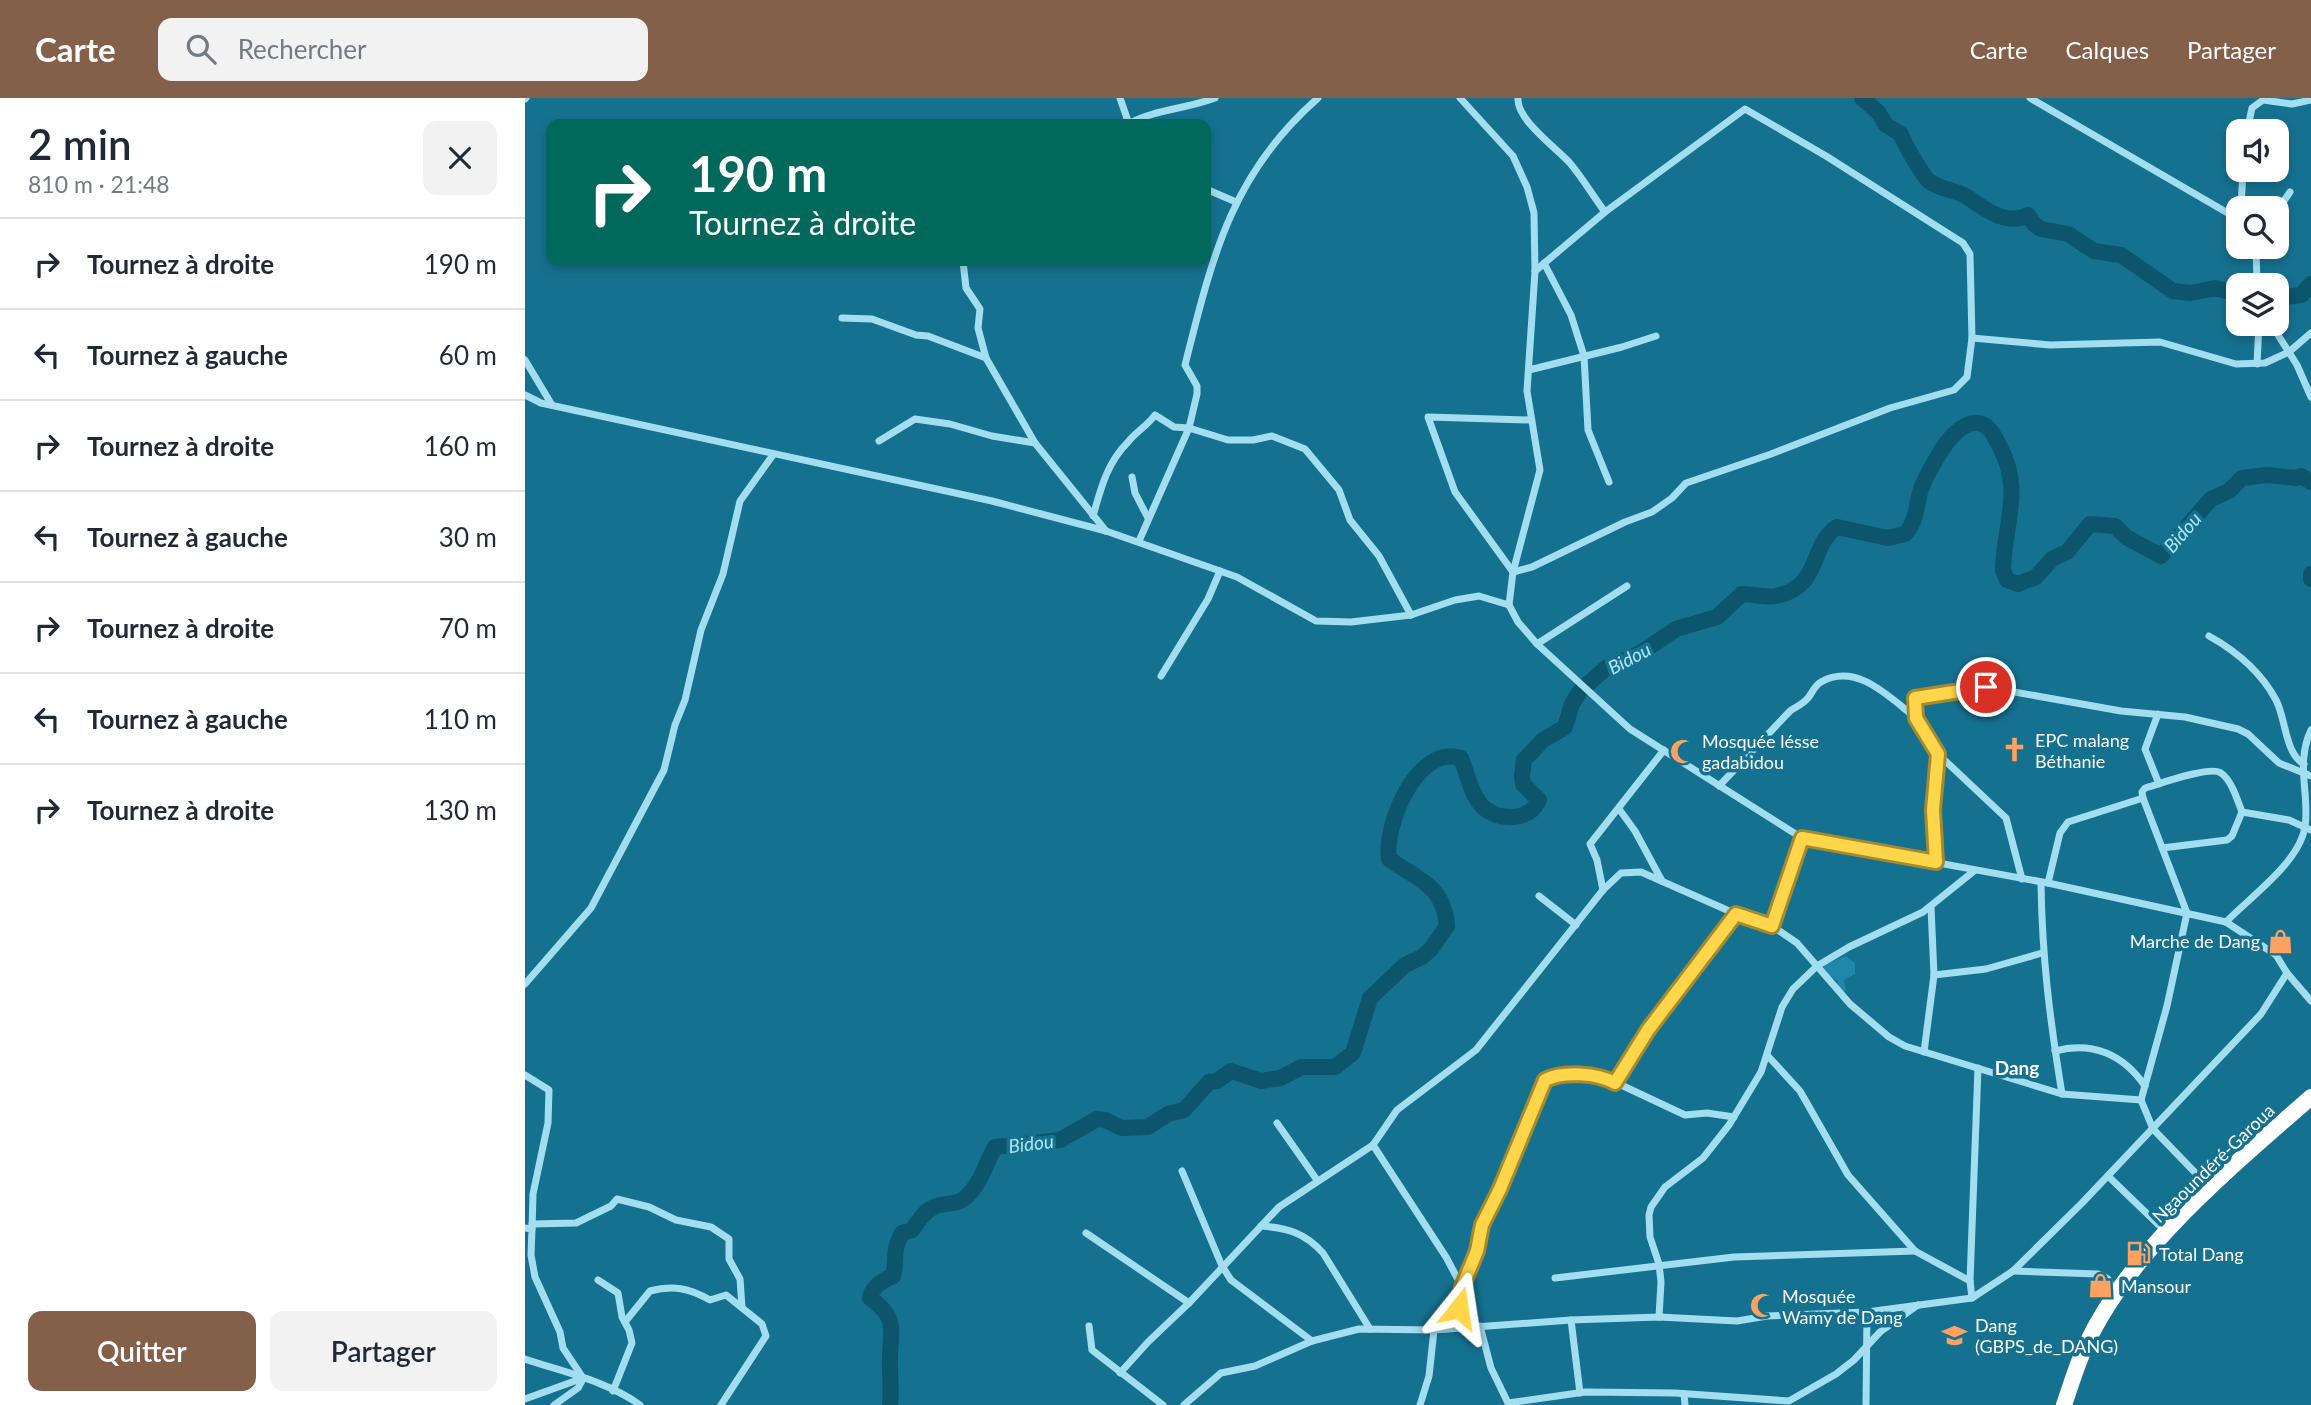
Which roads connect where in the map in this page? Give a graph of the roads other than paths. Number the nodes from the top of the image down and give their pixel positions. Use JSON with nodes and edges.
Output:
{"nodes":[{"id":1,"x":1120,"y":98,"type":"edge"},
{"id":2,"x":1177,"y":98,"type":"edge"},
{"id":3,"x":1215,"y":98,"type":"edge"},
{"id":4,"x":1318,"y":98,"type":"edge"},
{"id":5,"x":1460,"y":98,"type":"edge"},
{"id":6,"x":1518,"y":98,"type":"edge"},
{"id":7,"x":2029,"y":98,"type":"edge"},
{"id":8,"x":2311,"y":100,"type":"edge"},
{"id":9,"x":1179,"y":108,"type":"junction"},
{"id":10,"x":1127,"y":119,"type":"edge"},
{"id":11,"x":1142,"y":119,"type":"edge"},
{"id":12,"x":2250,"y":119,"type":"edge"},
{"id":13,"x":1211,"y":192,"type":"edge"},
{"id":14,"x":2290,"y":192,"type":"dead end"},
{"id":15,"x":2287,"y":196,"type":"edge"},
{"id":16,"x":1236,"y":202,"type":"junction"},
{"id":17,"x":1605,"y":212,"type":"junction"},
{"id":18,"x":2226,"y":212,"type":"edge"},
{"id":19,"x":1544,"y":263,"type":"junction"},
{"id":20,"x":964,"y":266,"type":"edge"},
{"id":21,"x":1535,"y":271,"type":"junction"},
{"id":22,"x":842,"y":318,"type":"dead end"},
{"id":23,"x":2311,"y":332,"type":"edge"},
{"id":24,"x":1655,"y":335,"type":"dead end"},
{"id":25,"x":2258,"y":336,"type":"edge"},
{"id":26,"x":2279,"y":336,"type":"edge"},
{"id":27,"x":1972,"y":338,"type":"junction"},
{"id":28,"x":2290,"y":352,"type":"junction"},
{"id":29,"x":1584,"y":356,"type":"junction"},
{"id":30,"x":986,"y":358,"type":"junction"},
{"id":31,"x":525,"y":360,"type":"edge"},
{"id":32,"x":2257,"y":363,"type":"junction"},
{"id":33,"x":1529,"y":370,"type":"junction"},
{"id":34,"x":525,"y":395,"type":"edge"},
{"id":35,"x":2311,"y":397,"type":"edge"},
{"id":36,"x":552,"y":405,"type":"junction"},
{"id":37,"x":1530,"y":420,"type":"junction"},
{"id":38,"x":1189,"y":428,"type":"junction"},
{"id":39,"x":879,"y":441,"type":"dead end"},
{"id":40,"x":1035,"y":443,"type":"junction"},
{"id":41,"x":773,"y":455,"type":"junction"},
{"id":42,"x":1132,"y":477,"type":"dead end"},
{"id":43,"x":1609,"y":482,"type":"dead end"},
{"id":44,"x":1093,"y":516,"type":"junction"},
{"id":45,"x":1148,"y":518,"type":"junction"},
{"id":46,"x":1106,"y":531,"type":"junction"},
{"id":47,"x":1139,"y":541,"type":"junction"},
{"id":48,"x":1220,"y":571,"type":"junction"},
{"id":49,"x":1513,"y":572,"type":"junction"},
{"id":50,"x":1627,"y":586,"type":"dead end"},
{"id":51,"x":1509,"y":605,"type":"junction"},
{"id":52,"x":1411,"y":615,"type":"junction"},
{"id":53,"x":2209,"y":636,"type":"dead end"},
{"id":54,"x":1537,"y":644,"type":"junction"},
{"id":55,"x":1161,"y":676,"type":"dead end"},
{"id":56,"x":2158,"y":713,"type":"junction"},
{"id":57,"x":1916,"y":718,"type":"junction"},
{"id":58,"x":2311,"y":730,"type":"edge"},
{"id":59,"x":1664,"y":750,"type":"junction"},
{"id":60,"x":1938,"y":754,"type":"junction"},
{"id":61,"x":2306,"y":771,"type":"edge"},
{"id":62,"x":2159,"y":784,"type":"junction"},
{"id":63,"x":1719,"y":786,"type":"junction"},
{"id":64,"x":2143,"y":798,"type":"junction"},
{"id":65,"x":1619,"y":809,"type":"junction"},
{"id":66,"x":2242,"y":812,"type":"junction"},
{"id":67,"x":2308,"y":829,"type":"edge"},
{"id":68,"x":1802,"y":838,"type":"junction"},
{"id":69,"x":2162,"y":848,"type":"junction"},
{"id":70,"x":1936,"y":862,"type":"junction"},
{"id":71,"x":1974,"y":871,"type":"junction"},
{"id":72,"x":2022,"y":879,"type":"junction"},
{"id":73,"x":1662,"y":881,"type":"junction"},
{"id":74,"x":2045,"y":883,"type":"junction"},
{"id":75,"x":1603,"y":890,"type":"junction"},
{"id":76,"x":1539,"y":896,"type":"dead end"},
{"id":77,"x":1931,"y":907,"type":"junction"},
{"id":78,"x":2187,"y":913,"type":"junction"},
{"id":79,"x":1736,"y":914,"type":"junction"},
{"id":80,"x":2226,"y":922,"type":"junction"},
{"id":81,"x":1576,"y":925,"type":"junction"},
{"id":82,"x":1772,"y":926,"type":"junction"},
{"id":83,"x":2042,"y":953,"type":"junction"},
{"id":84,"x":1818,"y":966,"type":"junction"},
{"id":85,"x":2287,"y":973,"type":"junction"},
{"id":86,"x":1934,"y":975,"type":"junction"},
{"id":87,"x":525,"y":984,"type":"edge"},
{"id":88,"x":2311,"y":1001,"type":"edge"},
{"id":89,"x":2055,"y":1051,"type":"junction"},
{"id":90,"x":1924,"y":1052,"type":"junction"},
{"id":91,"x":1767,"y":1055,"type":"junction"},
{"id":92,"x":1978,"y":1068,"type":"junction"},
{"id":93,"x":525,"y":1075,"type":"edge"},
{"id":94,"x":1615,"y":1083,"type":"junction"},
{"id":95,"x":2145,"y":1086,"type":"junction"},
{"id":96,"x":2062,"y":1094,"type":"junction"},
{"id":97,"x":2311,"y":1097,"type":"edge"},
{"id":98,"x":2141,"y":1100,"type":"junction"},
{"id":99,"x":1734,"y":1118,"type":"junction"},
{"id":100,"x":1277,"y":1122,"type":"dead end"},
{"id":101,"x":2153,"y":1129,"type":"junction"},
{"id":102,"x":1373,"y":1145,"type":"junction"},
{"id":103,"x":1182,"y":1171,"type":"dead end"},
{"id":104,"x":2108,"y":1176,"type":"junction"},
{"id":105,"x":1317,"y":1180,"type":"junction"},
{"id":106,"x":2210,"y":1188,"type":"junction"},
{"id":107,"x":1261,"y":1226,"type":"junction"},
{"id":108,"x":530,"y":1227,"type":"edge"},
{"id":109,"x":2166,"y":1232,"type":"junction"},
{"id":110,"x":1086,"y":1233,"type":"dead end"},
{"id":111,"x":1915,"y":1251,"type":"junction"},
{"id":112,"x":1659,"y":1264,"type":"junction"},
{"id":113,"x":1222,"y":1266,"type":"junction"},
{"id":114,"x":2013,"y":1271,"type":"junction"},
{"id":115,"x":1555,"y":1278,"type":"dead end"},
{"id":116,"x":598,"y":1280,"type":"dead end"},
{"id":117,"x":1970,"y":1281,"type":"junction"},
{"id":118,"x":1462,"y":1287,"type":"junction"},
{"id":119,"x":2116,"y":1296,"type":"junction"},
{"id":120,"x":1972,"y":1298,"type":"junction"},
{"id":121,"x":1189,"y":1303,"type":"junction"},
{"id":122,"x":1918,"y":1304,"type":"junction"},
{"id":123,"x":743,"y":1307,"type":"junction"},
{"id":124,"x":1867,"y":1312,"type":"junction"},
{"id":125,"x":1659,"y":1317,"type":"junction"},
{"id":126,"x":1571,"y":1320,"type":"junction"},
{"id":127,"x":625,"y":1322,"type":"junction"},
{"id":128,"x":1089,"y":1326,"type":"dead end"},
{"id":129,"x":1480,"y":1326,"type":"junction"},
{"id":130,"x":1455,"y":1328,"type":"junction"},
{"id":131,"x":1370,"y":1329,"type":"junction"},
{"id":132,"x":1434,"y":1330,"type":"junction"},
{"id":133,"x":1313,"y":1341,"type":"junction"},
{"id":134,"x":1867,"y":1346,"type":"junction"},
{"id":135,"x":525,"y":1359,"type":"edge"},
{"id":136,"x":1119,"y":1373,"type":"junction"},
{"id":137,"x":583,"y":1378,"type":"junction"},
{"id":138,"x":613,"y":1391,"type":"junction"},
{"id":139,"x":1580,"y":1393,"type":"junction"},
{"id":140,"x":1684,"y":1394,"type":"junction"},
{"id":141,"x":525,"y":1399,"type":"edge"},
{"id":142,"x":1783,"y":1403,"type":"edge"},
{"id":143,"x":1509,"y":1404,"type":"edge"},
{"id":144,"x":554,"y":1405,"type":"edge"},
{"id":145,"x":640,"y":1405,"type":"edge"},
{"id":146,"x":721,"y":1405,"type":"edge"},
{"id":147,"x":1163,"y":1405,"type":"edge"},
{"id":148,"x":1184,"y":1405,"type":"edge"},
{"id":149,"x":1420,"y":1405,"type":"edge"},
{"id":150,"x":1685,"y":1405,"type":"edge"},
{"id":151,"x":1866,"y":1405,"type":"edge"},
{"id":152,"x":2064,"y":1405,"type":"edge"}],
"edges":[{"from":1,"to":10,"type":"street"},
{"from":2,"to":9,"type":"street"},
{"from":3,"to":9,"type":"street"},
{"from":4,"to":16,"type":"street"},
{"from":5,"to":21,"type":"street"},
{"from":6,"to":17,"type":"street"},
{"from":7,"to":18,"type":"street"},
{"from":8,"to":12,"type":"street"},
{"from":9,"to":11,"type":"street"},
{"from":13,"to":16,"type":"street"},
{"from":14,"to":15,"type":"street"},
{"from":16,"to":38,"type":"street"},
{"from":17,"to":19,"type":"street"},
{"from":17,"to":27,"type":"street"},
{"from":19,"to":21,"type":"street"},
{"from":19,"to":29,"type":"street"},
{"from":20,"to":30,"type":"street"},
{"from":21,"to":33,"type":"street"},
{"from":22,"to":30,"type":"street"},
{"from":23,"to":28,"type":"street"},
{"from":24,"to":29,"type":"street"},
{"from":25,"to":32,"type":"street"},
{"from":26,"to":28,"type":"street"},
{"from":27,"to":32,"type":"street"},
{"from":27,"to":49,"type":"street"},
{"from":28,"to":32,"type":"street"},
{"from":28,"to":35,"type":"street"},
{"from":29,"to":33,"type":"street"},
{"from":29,"to":43,"type":"street"},
{"from":30,"to":40,"type":"street"},
{"from":31,"to":36,"type":"street"},
{"from":33,"to":37,"type":"street"},
{"from":34,"to":36,"type":"street"},
{"from":36,"to":41,"type":"street"},
{"from":37,"to":49,"type":"street"},
{"from":37,"to":49,"type":"street"},
{"from":38,"to":44,"type":"street"},
{"from":38,"to":45,"type":"street"},
{"from":38,"to":52,"type":"street"},
{"from":39,"to":40,"type":"street"},
{"from":40,"to":44,"type":"street"},
{"from":41,"to":46,"type":"street"},
{"from":41,"to":87,"type":"street"},
{"from":42,"to":45,"type":"street"},
{"from":44,"to":46,"type":"street"},
{"from":45,"to":47,"type":"street"},
{"from":46,"to":47,"type":"street"},
{"from":47,"to":48,"type":"street"},
{"from":48,"to":52,"type":"street"},
{"from":48,"to":55,"type":"street"},
{"from":49,"to":51,"type":"street"},
{"from":50,"to":54,"type":"street"},
{"from":51,"to":52,"type":"street"},
{"from":51,"to":54,"type":"street"},
{"from":53,"to":61,"type":"street"},
{"from":54,"to":59,"type":"street"},
{"from":56,"to":57,"type":"street"},
{"from":56,"to":61,"type":"street"},
{"from":56,"to":62,"type":"street"},
{"from":57,"to":60,"type":"street"},
{"from":57,"to":63,"type":"street"},
{"from":58,"to":61,"type":"street"},
{"from":59,"to":63,"type":"street"},
{"from":59,"to":65,"type":"street"},
{"from":60,"to":70,"type":"street"},
{"from":60,"to":72,"type":"street"},
{"from":61,"to":67,"type":"street"},
{"from":62,"to":64,"type":"street"},
{"from":62,"to":66,"type":"street"},
{"from":63,"to":68,"type":"street"},
{"from":64,"to":69,"type":"street"},
{"from":64,"to":74,"type":"street"},
{"from":65,"to":73,"type":"street"},
{"from":65,"to":75,"type":"street"},
{"from":66,"to":67,"type":"street"},
{"from":66,"to":69,"type":"street"},
{"from":67,"to":80,"type":"street"},
{"from":68,"to":70,"type":"street"},
{"from":68,"to":82,"type":"street"},
{"from":69,"to":78,"type":"street"},
{"from":70,"to":71,"type":"street"},
{"from":71,"to":72,"type":"street"},
{"from":71,"to":77,"type":"street"},
{"from":72,"to":74,"type":"street"},
{"from":73,"to":75,"type":"street"},
{"from":73,"to":79,"type":"street"},
{"from":74,"to":78,"type":"street"},
{"from":74,"to":83,"type":"street"},
{"from":75,"to":81,"type":"street"},
{"from":76,"to":81,"type":"street"},
{"from":77,"to":84,"type":"street"},
{"from":77,"to":86,"type":"street"},
{"from":78,"to":80,"type":"street"},
{"from":78,"to":95,"type":"street"},
{"from":79,"to":82,"type":"street"},
{"from":79,"to":94,"type":"street"},
{"from":80,"to":85,"type":"street"},
{"from":81,"to":102,"type":"street"},
{"from":82,"to":84,"type":"street"},
{"from":83,"to":86,"type":"street"},
{"from":83,"to":89,"type":"street"},
{"from":84,"to":90,"type":"street"},
{"from":84,"to":91,"type":"street"},
{"from":85,"to":88,"type":"street"},
{"from":85,"to":101,"type":"street"},
{"from":86,"to":90,"type":"street"},
{"from":89,"to":95,"type":"street"},
{"from":89,"to":96,"type":"street"},
{"from":90,"to":92,"type":"street"},
{"from":91,"to":99,"type":"street"},
{"from":91,"to":111,"type":"street"},
{"from":92,"to":96,"type":"street"},
{"from":92,"to":117,"type":"street"},
{"from":93,"to":108,"type":"street"},
{"from":94,"to":99,"type":"street"},
{"from":94,"to":118,"type":"street"},
{"from":95,"to":98,"type":"street"},
{"from":96,"to":98,"type":"street"},
{"from":97,"to":106,"type":"highway","name":"Ngaoundéré-Garoua"},
{"from":98,"to":101,"type":"street"},
{"from":99,"to":112,"type":"street"},
{"from":100,"to":105,"type":"street"},
{"from":101,"to":104,"type":"street"},
{"from":101,"to":106,"type":"street"},
{"from":102,"to":105,"type":"street"},
{"from":102,"to":118,"type":"street"},
{"from":103,"to":113,"type":"street"},
{"from":104,"to":109,"type":"street"},
{"from":104,"to":114,"type":"street"},
{"from":105,"to":107,"type":"street"},
{"from":106,"to":109,"type":"highway","name":"Ngaoundéré-Garoua"},
{"from":107,"to":113,"type":"street"},
{"from":107,"to":131,"type":"street"},
{"from":108,"to":123,"type":"street"},
{"from":108,"to":137,"type":"street"},
{"from":109,"to":119,"type":"highway","name":"Ngaoundéré-Garoua"},
{"from":110,"to":121,"type":"street"},
{"from":111,"to":112,"type":"street"},
{"from":111,"to":117,"type":"street"},
{"from":112,"to":115,"type":"street"},
{"from":112,"to":125,"type":"street"},
{"from":113,"to":121,"type":"street"},
{"from":113,"to":133,"type":"street"},
{"from":114,"to":119,"type":"street"},
{"from":114,"to":120,"type":"street"},
{"from":116,"to":127,"type":"street"},
{"from":117,"to":120,"type":"street"},
{"from":118,"to":130,"type":"street"},
{"from":119,"to":152,"type":"highway","name":"Ngaoundéré-Garoua"},
{"from":120,"to":122,"type":"street"},
{"from":121,"to":136,"type":"street"},
{"from":122,"to":124,"type":"street"},
{"from":122,"to":134,"type":"street"},
{"from":123,"to":127,"type":"street"},
{"from":123,"to":146,"type":"street"},
{"from":124,"to":125,"type":"street"},
{"from":124,"to":134,"type":"street"},
{"from":125,"to":126,"type":"street"},
{"from":126,"to":129,"type":"street"},
{"from":126,"to":139,"type":"street"},
{"from":127,"to":138,"type":"street"},
{"from":128,"to":136,"type":"street"},
{"from":129,"to":130,"type":"street"},
{"from":129,"to":143,"type":"street"},
{"from":130,"to":132,"type":"street"},
{"from":131,"to":132,"type":"street"},
{"from":131,"to":133,"type":"street"},
{"from":132,"to":149,"type":"street"},
{"from":133,"to":148,"type":"street"},
{"from":134,"to":142,"type":"street"},
{"from":134,"to":151,"type":"street"},
{"from":135,"to":137,"type":"street"},
{"from":136,"to":147,"type":"street"},
{"from":137,"to":138,"type":"street"},
{"from":137,"to":141,"type":"street"},
{"from":137,"to":144,"type":"street"},
{"from":138,"to":145,"type":"street"},
{"from":139,"to":140,"type":"street"},
{"from":139,"to":143,"type":"street"},
{"from":140,"to":142,"type":"street"},
{"from":140,"to":150,"type":"street"}]}
